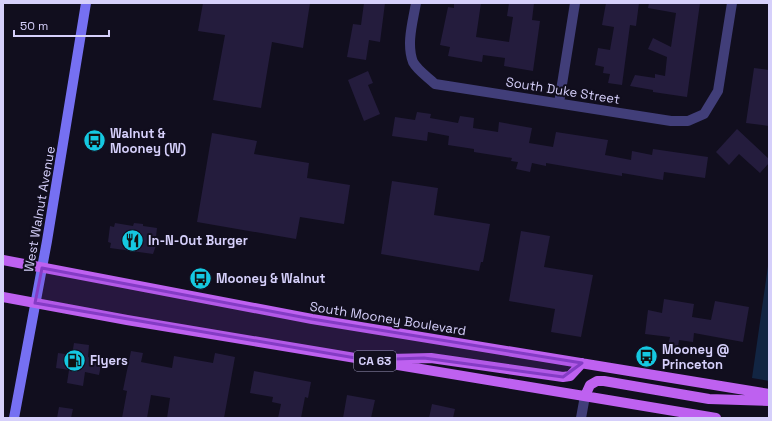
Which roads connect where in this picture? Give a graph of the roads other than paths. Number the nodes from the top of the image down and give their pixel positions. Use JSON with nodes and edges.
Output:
{"nodes":[{"id":1,"x":86,"y":3,"type":"edge"},
{"id":2,"x":416,"y":3,"type":"edge"},
{"id":3,"x":575,"y":3,"type":"edge"},
{"id":4,"x":732,"y":3,"type":"edge"},
{"id":5,"x":559,"y":103,"type":"junction"},
{"id":6,"x":3,"y":260,"type":"edge"},
{"id":7,"x":42,"y":268,"type":"junction"},
{"id":8,"x":3,"y":297,"type":"edge"},
{"id":9,"x":35,"y":303,"type":"junction"},
{"id":10,"x":367,"y":360,"type":"junction"},
{"id":11,"x":582,"y":363,"type":"junction"},
{"id":12,"x":769,"y":394,"type":"edge"},
{"id":13,"x":585,"y":396,"type":"junction"},
{"id":14,"x":769,"y":401,"type":"edge"},
{"id":15,"x":14,"y":418,"type":"edge"},
{"id":16,"x":581,"y":418,"type":"edge"},
{"id":17,"x":716,"y":418,"type":"edge"}],
"edges":[{"from":1,"to":7,"type":"main road","name":"West Walnut Avenue"},
{"from":2,"to":5,"type":"street","name":"South Duke Street"},
{"from":3,"to":5,"type":"street"},
{"from":4,"to":5,"type":"street","name":"South Duke Street"},
{"from":6,"to":7,"type":"main road","name":"South Mooney Boulevard","number":"CA 63"},
{"from":7,"to":9,"type":"main road","name":"West Walnut Avenue"},
{"from":7,"to":11,"type":"main road","name":"South Mooney Boulevard","number":"CA 63"},
{"from":8,"to":9,"type":"main road","number":"CA 63"},
{"from":9,"to":10,"type":"main road","number":"CA 63"},
{"from":9,"to":15,"type":"main road","name":"West Walnut Avenue"},
{"from":10,"to":11,"type":"main road"},
{"from":10,"to":13,"type":"main road","number":"CA 63"},
{"from":11,"to":12,"type":"main road","name":"South Mooney Boulevard","number":"CA 63"},
{"from":13,"to":14,"type":"main road"},
{"from":13,"to":16,"type":"street"},
{"from":13,"to":17,"type":"main road","number":"CA 63"}]}
